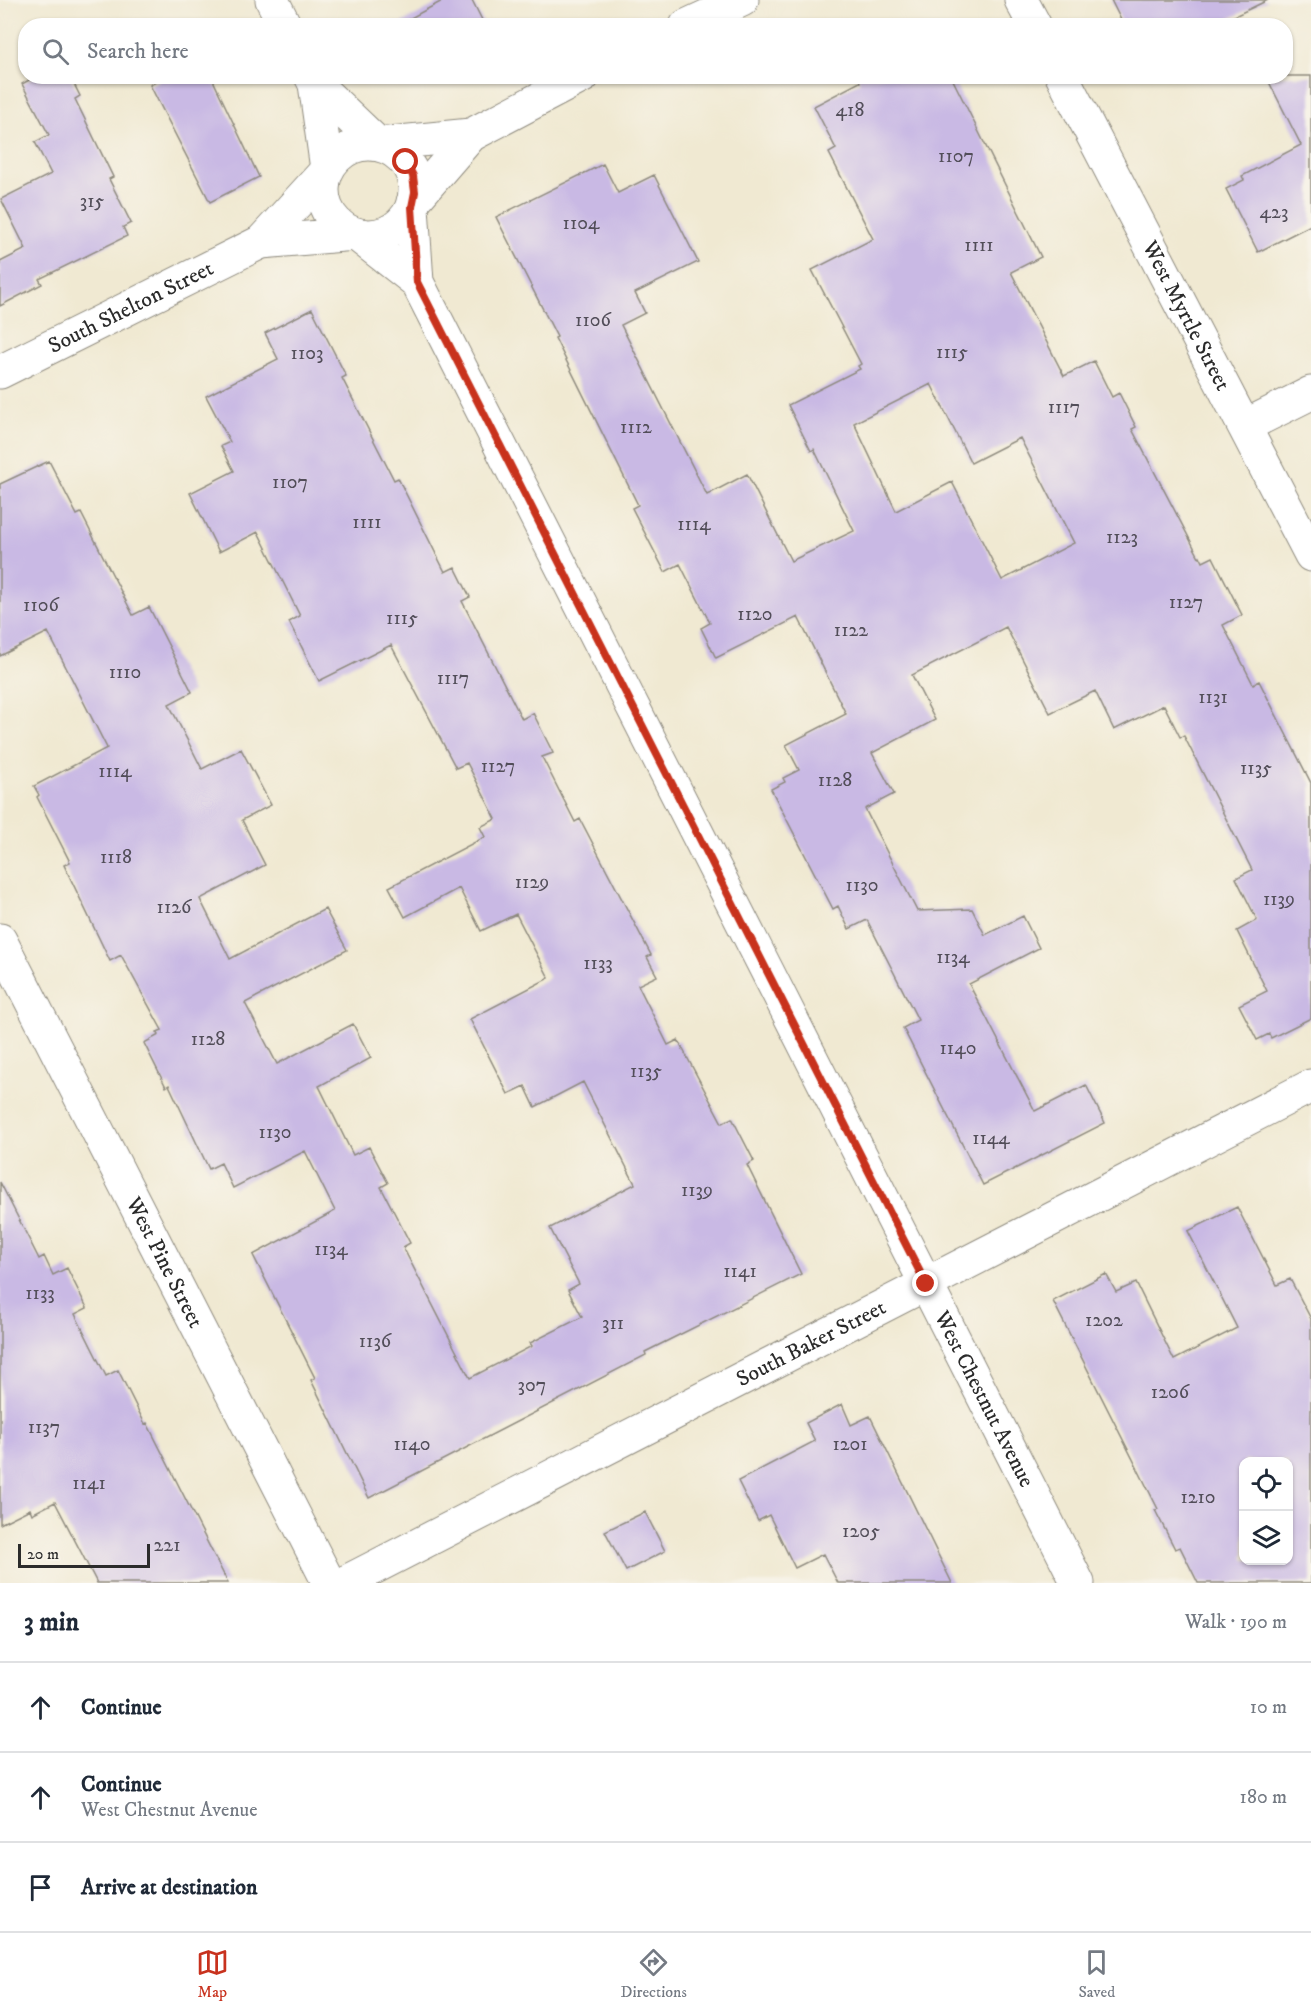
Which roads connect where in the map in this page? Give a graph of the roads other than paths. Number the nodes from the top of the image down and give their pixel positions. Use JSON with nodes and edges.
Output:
{"nodes":[{"id":1,"x":272,"y":0,"type":"edge"},
{"id":2,"x":742,"y":0,"type":"edge"},
{"id":3,"x":281,"y":18,"type":"edge"},
{"id":4,"x":703,"y":18,"type":"edge"},
{"id":5,"x":314,"y":84,"type":"edge"},
{"id":6,"x":317,"y":84,"type":"edge"},
{"id":7,"x":568,"y":84,"type":"edge"},
{"id":8,"x":1066,"y":84,"type":"edge"},
{"id":9,"x":471,"y":135,"type":"junction"},
{"id":10,"x":379,"y":144,"type":"junction"},
{"id":11,"x":326,"y":171,"type":"junction"},
{"id":12,"x":412,"y":205,"type":"junction"},
{"id":13,"x":356,"y":234,"type":"junction"},
{"id":14,"x":261,"y":242,"type":"junction"},
{"id":15,"x":417,"y":282,"type":"junction"},
{"id":16,"x":0,"y":372,"type":"edge"},
{"id":17,"x":1311,"y":393,"type":"edge"},
{"id":18,"x":1245,"y":426,"type":"junction"},
{"id":19,"x":1311,"y":555,"type":"edge"},
{"id":20,"x":0,"y":940,"type":"edge"},
{"id":21,"x":1311,"y":1086,"type":"edge"},
{"id":22,"x":926,"y":1284,"type":"junction"},
{"id":23,"x":329,"y":1583,"type":"edge"},
{"id":24,"x":344,"y":1583,"type":"edge"},
{"id":25,"x":1078,"y":1583,"type":"edge"}],
"edges":[{"from":1,"to":3,"type":"street"},
{"from":2,"to":4,"type":"street"},
{"from":5,"to":11,"type":"street"},
{"from":6,"to":10,"type":"street"},
{"from":7,"to":9,"type":"street"},
{"from":8,"to":18,"type":"street","name":"West Myrtle Street"},
{"from":9,"to":10,"type":"street"},
{"from":9,"to":12,"type":"street"},
{"from":10,"to":11,"type":"street"},
{"from":10,"to":12,"type":"street"},
{"from":11,"to":13,"type":"street"},
{"from":11,"to":14,"type":"street","name":"South Shelton Street"},
{"from":12,"to":13,"type":"street"},
{"from":12,"to":15,"type":"street","name":"West Chestnut Avenue"},
{"from":13,"to":14,"type":"street","name":"South Shelton Street"},
{"from":13,"to":15,"type":"street","name":"West Chestnut Avenue"},
{"from":14,"to":16,"type":"street","name":"South Shelton Street"},
{"from":15,"to":22,"type":"street","name":"West Chestnut Avenue"},
{"from":17,"to":18,"type":"street"},
{"from":18,"to":19,"type":"street","name":"West Myrtle Street"},
{"from":20,"to":23,"type":"street","name":"West Pine Street"},
{"from":21,"to":22,"type":"street","name":"South Baker Street"},
{"from":22,"to":24,"type":"street","name":"South Baker Street"},
{"from":22,"to":25,"type":"street","name":"West Chestnut Avenue"}]}
